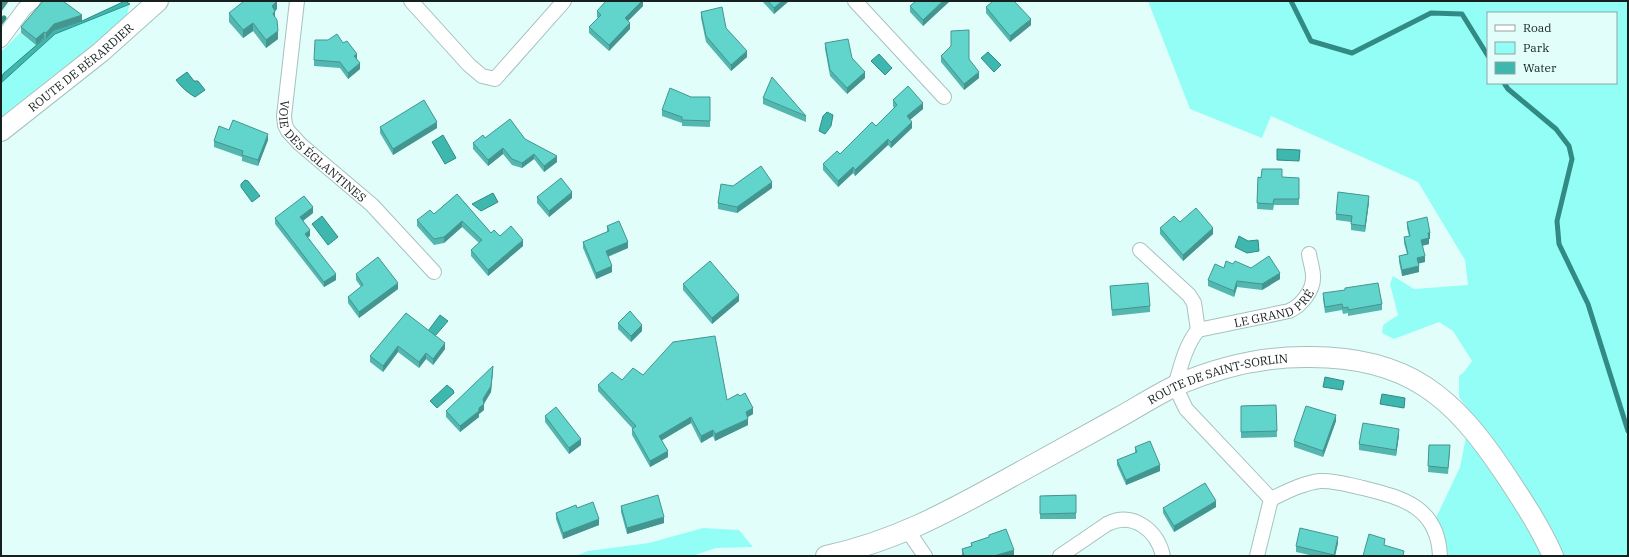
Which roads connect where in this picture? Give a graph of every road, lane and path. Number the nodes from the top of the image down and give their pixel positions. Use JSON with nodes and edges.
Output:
{"nodes":[{"id":1,"x":33,"y":1,"type":"edge"},
{"id":2,"x":158,"y":1,"type":"edge"},
{"id":3,"x":297,"y":1,"type":"edge"},
{"id":4,"x":411,"y":1,"type":"edge"},
{"id":5,"x":564,"y":1,"type":"edge"},
{"id":6,"x":855,"y":1,"type":"edge"},
{"id":7,"x":1,"y":40,"type":"edge"},
{"id":8,"x":944,"y":97,"type":"dead end"},
{"id":9,"x":1,"y":131,"type":"edge"},
{"id":10,"x":1140,"y":250,"type":"dead end"},
{"id":11,"x":1309,"y":254,"type":"dead end"},
{"id":12,"x":434,"y":272,"type":"dead end"},
{"id":13,"x":1198,"y":330,"type":"junction"},
{"id":14,"x":1175,"y":386,"type":"junction"},
{"id":15,"x":1271,"y":500,"type":"junction"},
{"id":16,"x":908,"y":531,"type":"junction"},
{"id":17,"x":826,"y":556,"type":"edge"},
{"id":18,"x":925,"y":556,"type":"edge"},
{"id":19,"x":1060,"y":556,"type":"edge"},
{"id":20,"x":1163,"y":556,"type":"edge"},
{"id":21,"x":1257,"y":556,"type":"edge"},
{"id":22,"x":1440,"y":556,"type":"edge"},
{"id":23,"x":1553,"y":556,"type":"edge"}],
"edges":[{"from":1,"to":7,"type":"street"},
{"from":2,"to":9,"type":"street","name":"ROUTE DE BÉRARDIER"},
{"from":3,"to":12,"type":"street","name":"VOIE DES ÉGLANTINES"},
{"from":4,"to":5,"type":"street"},
{"from":6,"to":8,"type":"street"},
{"from":10,"to":13,"type":"street"},
{"from":11,"to":13,"type":"street","name":"LE GRAND PRÉ"},
{"from":13,"to":14,"type":"street"},
{"from":14,"to":15,"type":"street"},
{"from":14,"to":16,"type":"street","name":"ROUTE DE SAINT-SORLIN"},
{"from":14,"to":23,"type":"street","name":"ROUTE DE SAINT-SORLIN"},
{"from":15,"to":21,"type":"street"},
{"from":15,"to":22,"type":"street"},
{"from":16,"to":17,"type":"street","name":"ROUTE DE SAINT-SORLIN"},
{"from":16,"to":18,"type":"street"},
{"from":19,"to":20,"type":"street"}]}
